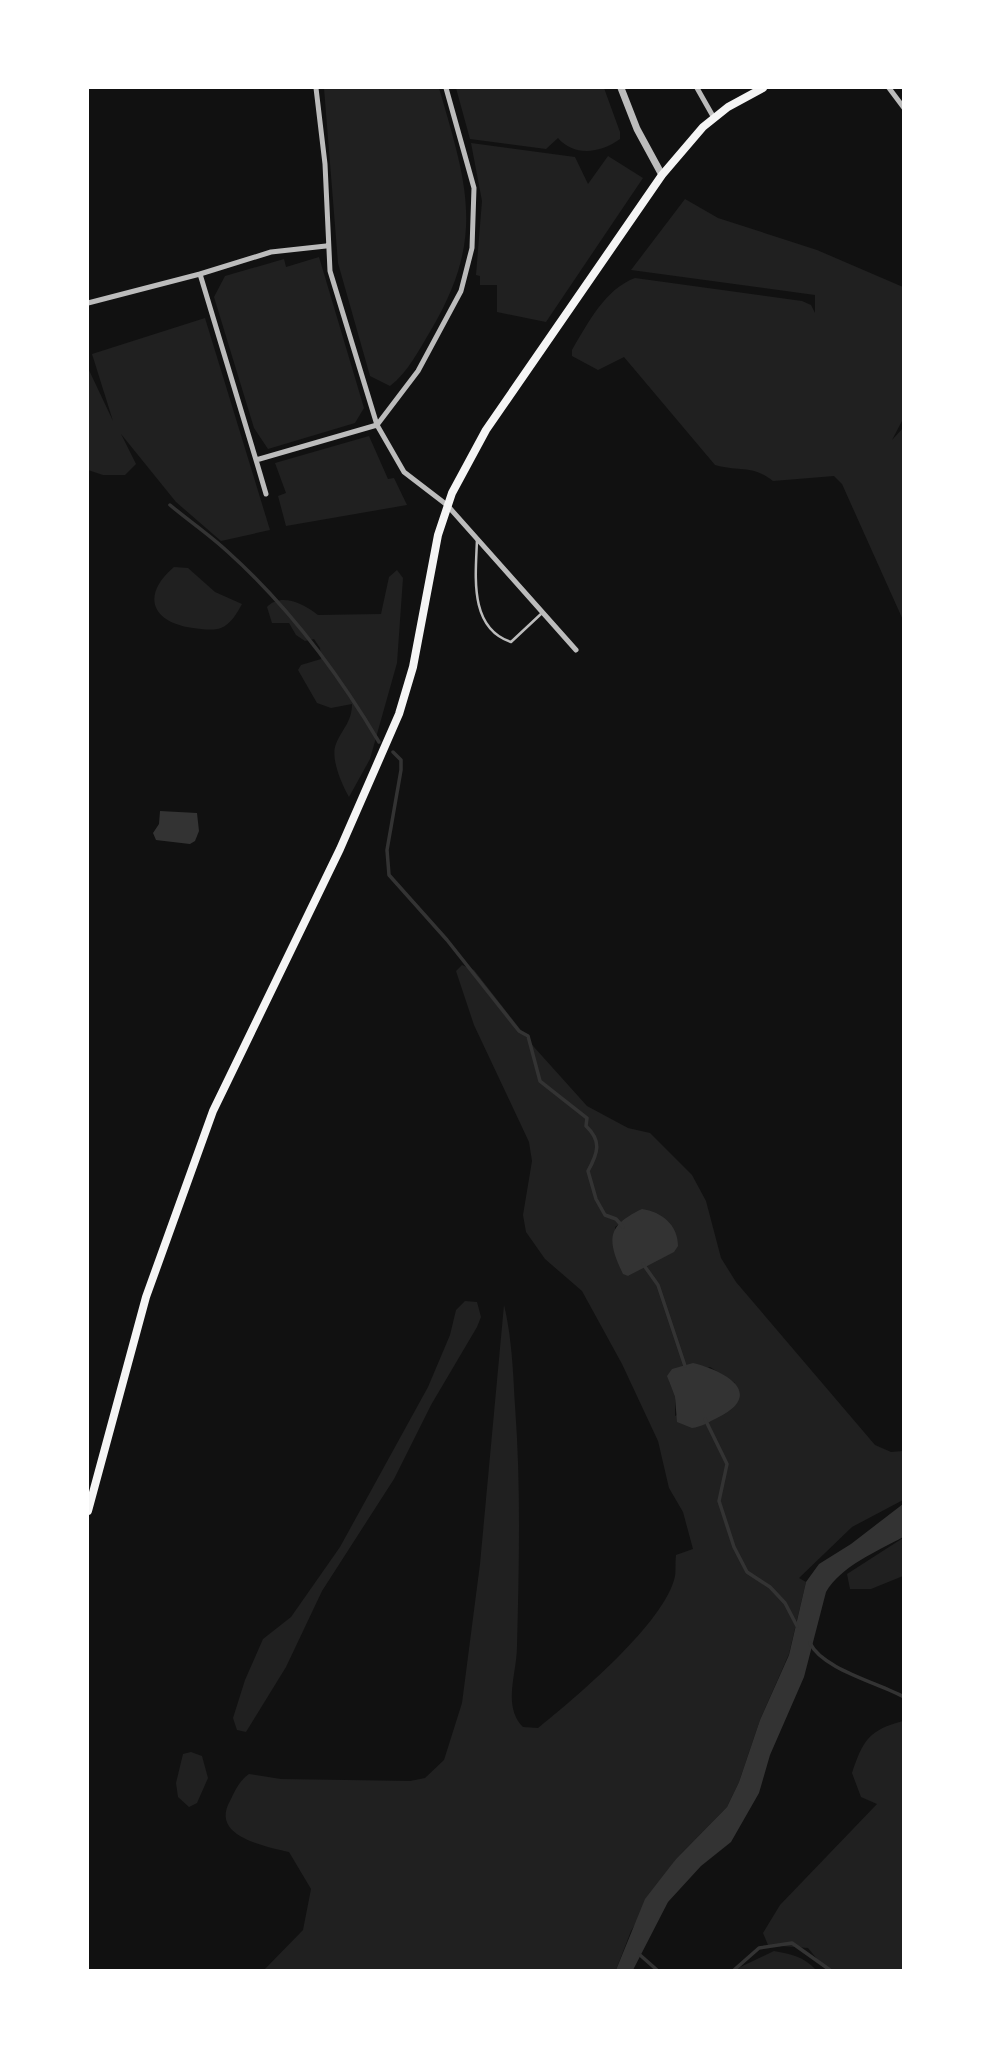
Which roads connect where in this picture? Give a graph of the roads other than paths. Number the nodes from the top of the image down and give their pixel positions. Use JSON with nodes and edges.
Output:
{"nodes":[{"id":1,"x":316,"y":88,"type":"edge"},
{"id":2,"x":446,"y":88,"type":"edge"},
{"id":3,"x":621,"y":88,"type":"edge"},
{"id":4,"x":697,"y":88,"type":"edge"},
{"id":5,"x":763,"y":88,"type":"edge"},
{"id":6,"x":889,"y":88,"type":"edge"},
{"id":7,"x":904,"y":108,"type":"edge"},
{"id":8,"x":714,"y":118,"type":"junction"},
{"id":9,"x":662,"y":175,"type":"junction"},
{"id":10,"x":326,"y":246,"type":"junction"},
{"id":11,"x":200,"y":274,"type":"junction"},
{"id":12,"x":88,"y":303,"type":"edge"},
{"id":13,"x":377,"y":425,"type":"junction"},
{"id":14,"x":256,"y":460,"type":"junction"},
{"id":15,"x":266,"y":494,"type":"dead end"},
{"id":16,"x":447,"y":505,"type":"junction"},
{"id":17,"x":477,"y":539,"type":"junction"},
{"id":18,"x":542,"y":612,"type":"junction"},
{"id":19,"x":576,"y":650,"type":"dead end"},
{"id":20,"x":88,"y":1511,"type":"edge"}],
"edges":[{"from":1,"to":10,"type":"street"},
{"from":2,"to":13,"type":"street"},
{"from":3,"to":9,"type":"street"},
{"from":4,"to":8,"type":"street"},
{"from":5,"to":8,"type":"main road"},
{"from":6,"to":7,"type":"street"},
{"from":8,"to":9,"type":"main road"},
{"from":9,"to":16,"type":"main road"},
{"from":10,"to":11,"type":"street"},
{"from":10,"to":13,"type":"street"},
{"from":11,"to":12,"type":"street"},
{"from":11,"to":14,"type":"street"},
{"from":13,"to":14,"type":"street"},
{"from":13,"to":16,"type":"street"},
{"from":14,"to":15,"type":"street"},
{"from":16,"to":17,"type":"street"},
{"from":16,"to":20,"type":"main road"},
{"from":17,"to":18,"type":"street"},
{"from":17,"to":18,"type":"lane"},
{"from":18,"to":19,"type":"street"}]}
